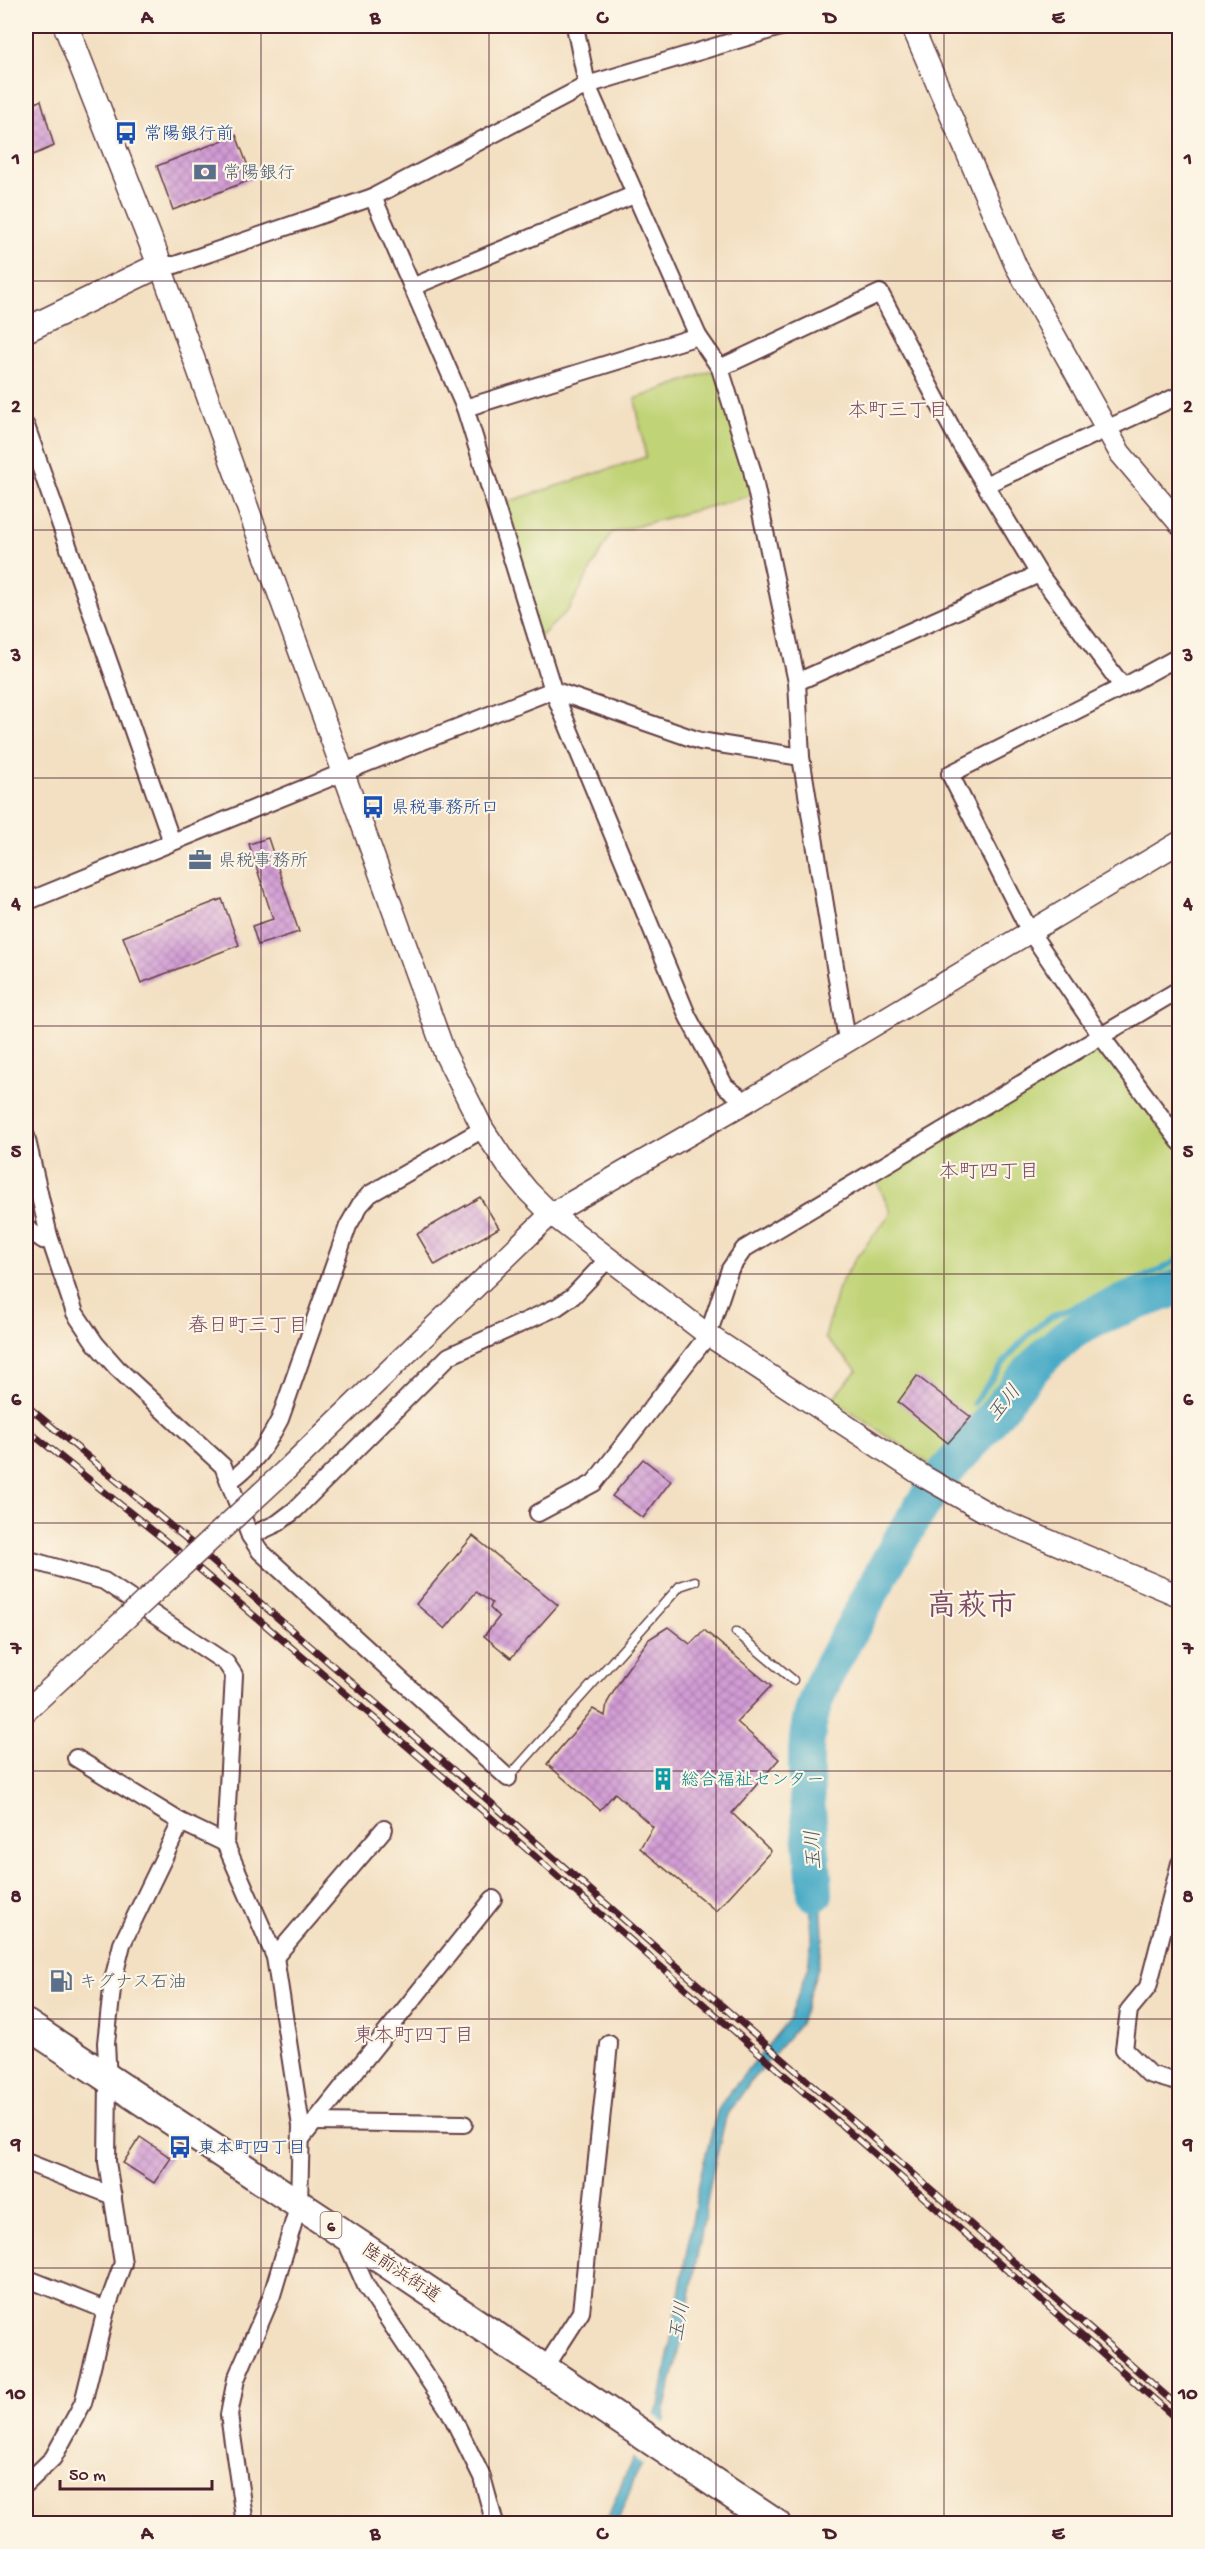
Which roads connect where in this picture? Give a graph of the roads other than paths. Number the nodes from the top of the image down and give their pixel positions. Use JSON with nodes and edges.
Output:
{"nodes":[{"id":1,"x":66,"y":26,"type":"edge"},
{"id":2,"x":575,"y":26,"type":"edge"},
{"id":3,"x":784,"y":26,"type":"edge"},
{"id":4,"x":912,"y":26,"type":"edge"},
{"id":5,"x":588,"y":85,"type":"junction"},
{"id":6,"x":636,"y":194,"type":"junction"},
{"id":7,"x":373,"y":197,"type":"junction"},
{"id":8,"x":160,"y":265,"type":"junction"},
{"id":9,"x":412,"y":287,"type":"junction"},
{"id":10,"x":26,"y":330,"type":"edge"},
{"id":11,"x":698,"y":336,"type":"junction"},
{"id":12,"x":720,"y":368,"type":"junction"},
{"id":13,"x":1179,"y":395,"type":"edge"},
{"id":14,"x":465,"y":408,"type":"junction"},
{"id":15,"x":26,"y":426,"type":"edge"},
{"id":16,"x":1107,"y":429,"type":"junction"},
{"id":17,"x":985,"y":485,"type":"junction"},
{"id":18,"x":1179,"y":524,"type":"edge"},
{"id":19,"x":1039,"y":574,"type":"junction"},
{"id":20,"x":1179,"y":656,"type":"edge"},
{"id":21,"x":797,"y":682,"type":"junction"},
{"id":22,"x":1122,"y":687,"type":"junction"},
{"id":23,"x":553,"y":690,"type":"junction"},
{"id":24,"x":801,"y":757,"type":"junction"},
{"id":25,"x":344,"y":772,"type":"junction"},
{"id":26,"x":172,"y":842,"type":"junction"},
{"id":27,"x":1179,"y":842,"type":"edge"},
{"id":28,"x":26,"y":902,"type":"edge"},
{"id":29,"x":1029,"y":930,"type":"junction"},
{"id":30,"x":1179,"y":989,"type":"edge"},
{"id":31,"x":1101,"y":1036,"type":"junction"},
{"id":32,"x":847,"y":1040,"type":"junction"},
{"id":33,"x":746,"y":1102,"type":"junction"},
{"id":34,"x":483,"y":1129,"type":"junction"},
{"id":35,"x":26,"y":1136,"type":"edge"},
{"id":36,"x":1179,"y":1142,"type":"edge"},
{"id":37,"x":551,"y":1214,"type":"junction"},
{"id":38,"x":26,"y":1228,"type":"edge"},
{"id":39,"x":49,"y":1236,"type":"junction"},
{"id":40,"x":608,"y":1259,"type":"junction"},
{"id":41,"x":708,"y":1335,"type":"junction"},
{"id":42,"x":230,"y":1481,"type":"junction"},
{"id":43,"x":538,"y":1513,"type":"dead end"},
{"id":44,"x":250,"y":1536,"type":"junction"},
{"id":45,"x":26,"y":1559,"type":"edge"},
{"id":46,"x":695,"y":1581,"type":"dead end"},
{"id":47,"x":1179,"y":1596,"type":"edge"},
{"id":48,"x":736,"y":1632,"type":"dead end"},
{"id":49,"x":793,"y":1680,"type":"dead end"},
{"id":50,"x":26,"y":1711,"type":"edge"},
{"id":51,"x":76,"y":1758,"type":"dead end"},
{"id":52,"x":508,"y":1778,"type":"joint"},
{"id":53,"x":181,"y":1822,"type":"junction"},
{"id":54,"x":384,"y":1828,"type":"dead end"},
{"id":55,"x":225,"y":1843,"type":"junction"},
{"id":56,"x":1179,"y":1863,"type":"edge"},
{"id":57,"x":493,"y":1899,"type":"dead end"},
{"id":58,"x":275,"y":1957,"type":"junction"},
{"id":59,"x":26,"y":2024,"type":"edge"},
{"id":60,"x":609,"y":2043,"type":"dead end"},
{"id":61,"x":108,"y":2080,"type":"junction"},
{"id":62,"x":1179,"y":2083,"type":"edge"},
{"id":63,"x":315,"y":2122,"type":"junction"},
{"id":64,"x":464,"y":2124,"type":"dead end"},
{"id":65,"x":301,"y":2139,"type":"junction"},
{"id":66,"x":26,"y":2162,"type":"edge"},
{"id":67,"x":113,"y":2196,"type":"junction"},
{"id":68,"x":298,"y":2204,"type":"junction"},
{"id":69,"x":342,"y":2232,"type":"junction"},
{"id":70,"x":26,"y":2278,"type":"edge"},
{"id":71,"x":106,"y":2310,"type":"junction"},
{"id":72,"x":545,"y":2368,"type":"junction"},
{"id":73,"x":26,"y":2484,"type":"edge"},
{"id":74,"x":245,"y":2523,"type":"edge"},
{"id":75,"x":495,"y":2523,"type":"edge"},
{"id":76,"x":776,"y":2523,"type":"edge"}],
"edges":[{"from":1,"to":8,"type":"main road"},
{"from":2,"to":5,"type":"street"},
{"from":3,"to":5,"type":"street"},
{"from":4,"to":16,"type":"street"},
{"from":5,"to":6,"type":"street"},
{"from":5,"to":7,"type":"street"},
{"from":6,"to":9,"type":"street"},
{"from":6,"to":11,"type":"street"},
{"from":7,"to":8,"type":"street"},
{"from":7,"to":9,"type":"street"},
{"from":8,"to":10,"type":"main road"},
{"from":8,"to":25,"type":"street"},
{"from":9,"to":14,"type":"street"},
{"from":11,"to":12,"type":"street"},
{"from":11,"to":14,"type":"street"},
{"from":12,"to":17,"type":"street"},
{"from":12,"to":21,"type":"street"},
{"from":13,"to":16,"type":"street"},
{"from":14,"to":23,"type":"street"},
{"from":15,"to":26,"type":"street"},
{"from":16,"to":17,"type":"street"},
{"from":16,"to":18,"type":"street"},
{"from":17,"to":19,"type":"street"},
{"from":19,"to":21,"type":"street"},
{"from":19,"to":22,"type":"street"},
{"from":20,"to":22,"type":"street"},
{"from":21,"to":24,"type":"street"},
{"from":22,"to":29,"type":"street"},
{"from":23,"to":24,"type":"street"},
{"from":23,"to":25,"type":"street"},
{"from":23,"to":33,"type":"street"},
{"from":24,"to":32,"type":"street"},
{"from":25,"to":26,"type":"street"},
{"from":25,"to":34,"type":"street"},
{"from":26,"to":28,"type":"street"},
{"from":27,"to":29,"type":"street"},
{"from":29,"to":31,"type":"street"},
{"from":29,"to":32,"type":"street"},
{"from":30,"to":31,"type":"street"},
{"from":31,"to":36,"type":"street"},
{"from":31,"to":41,"type":"street"},
{"from":32,"to":33,"type":"street"},
{"from":33,"to":37,"type":"street"},
{"from":34,"to":37,"type":"street"},
{"from":34,"to":42,"type":"street"},
{"from":35,"to":39,"type":"street"},
{"from":37,"to":40,"type":"street"},
{"from":37,"to":50,"type":"street","bridge":true},
{"from":38,"to":39,"type":"street"},
{"from":39,"to":42,"type":"street"},
{"from":40,"to":41,"type":"street"},
{"from":40,"to":44,"type":"street"},
{"from":41,"to":43,"type":"street"},
{"from":41,"to":47,"type":"street"},
{"from":42,"to":44,"type":"street"},
{"from":44,"to":52,"type":"street"},
{"from":45,"to":55,"type":"street"},
{"from":46,"to":52,"type":"lane"},
{"from":48,"to":49,"type":"lane"},
{"from":51,"to":53,"type":"street"},
{"from":53,"to":55,"type":"street"},
{"from":53,"to":61,"type":"street"},
{"from":54,"to":58,"type":"street"},
{"from":55,"to":58,"type":"street"},
{"from":56,"to":62,"type":"street"},
{"from":57,"to":63,"type":"street"},
{"from":58,"to":65,"type":"street"},
{"from":59,"to":61,"type":"highway","name":"陸前浜街道","number":"6"},
{"from":60,"to":72,"type":"street"},
{"from":61,"to":67,"type":"street"},
{"from":61,"to":68,"type":"highway","name":"陸前浜街道","number":"6"},
{"from":63,"to":64,"type":"street"},
{"from":63,"to":65,"type":"street"},
{"from":65,"to":68,"type":"street"},
{"from":66,"to":67,"type":"street"},
{"from":67,"to":71,"type":"street"},
{"from":68,"to":69,"type":"highway","name":"陸前浜街道","number":"6"},
{"from":68,"to":74,"type":"street"},
{"from":69,"to":72,"type":"highway","name":"陸前浜街道","number":"6"},
{"from":69,"to":75,"type":"street"},
{"from":70,"to":71,"type":"street"},
{"from":71,"to":73,"type":"street"},
{"from":72,"to":76,"type":"highway","name":"陸前浜街道","number":"6"}]}
